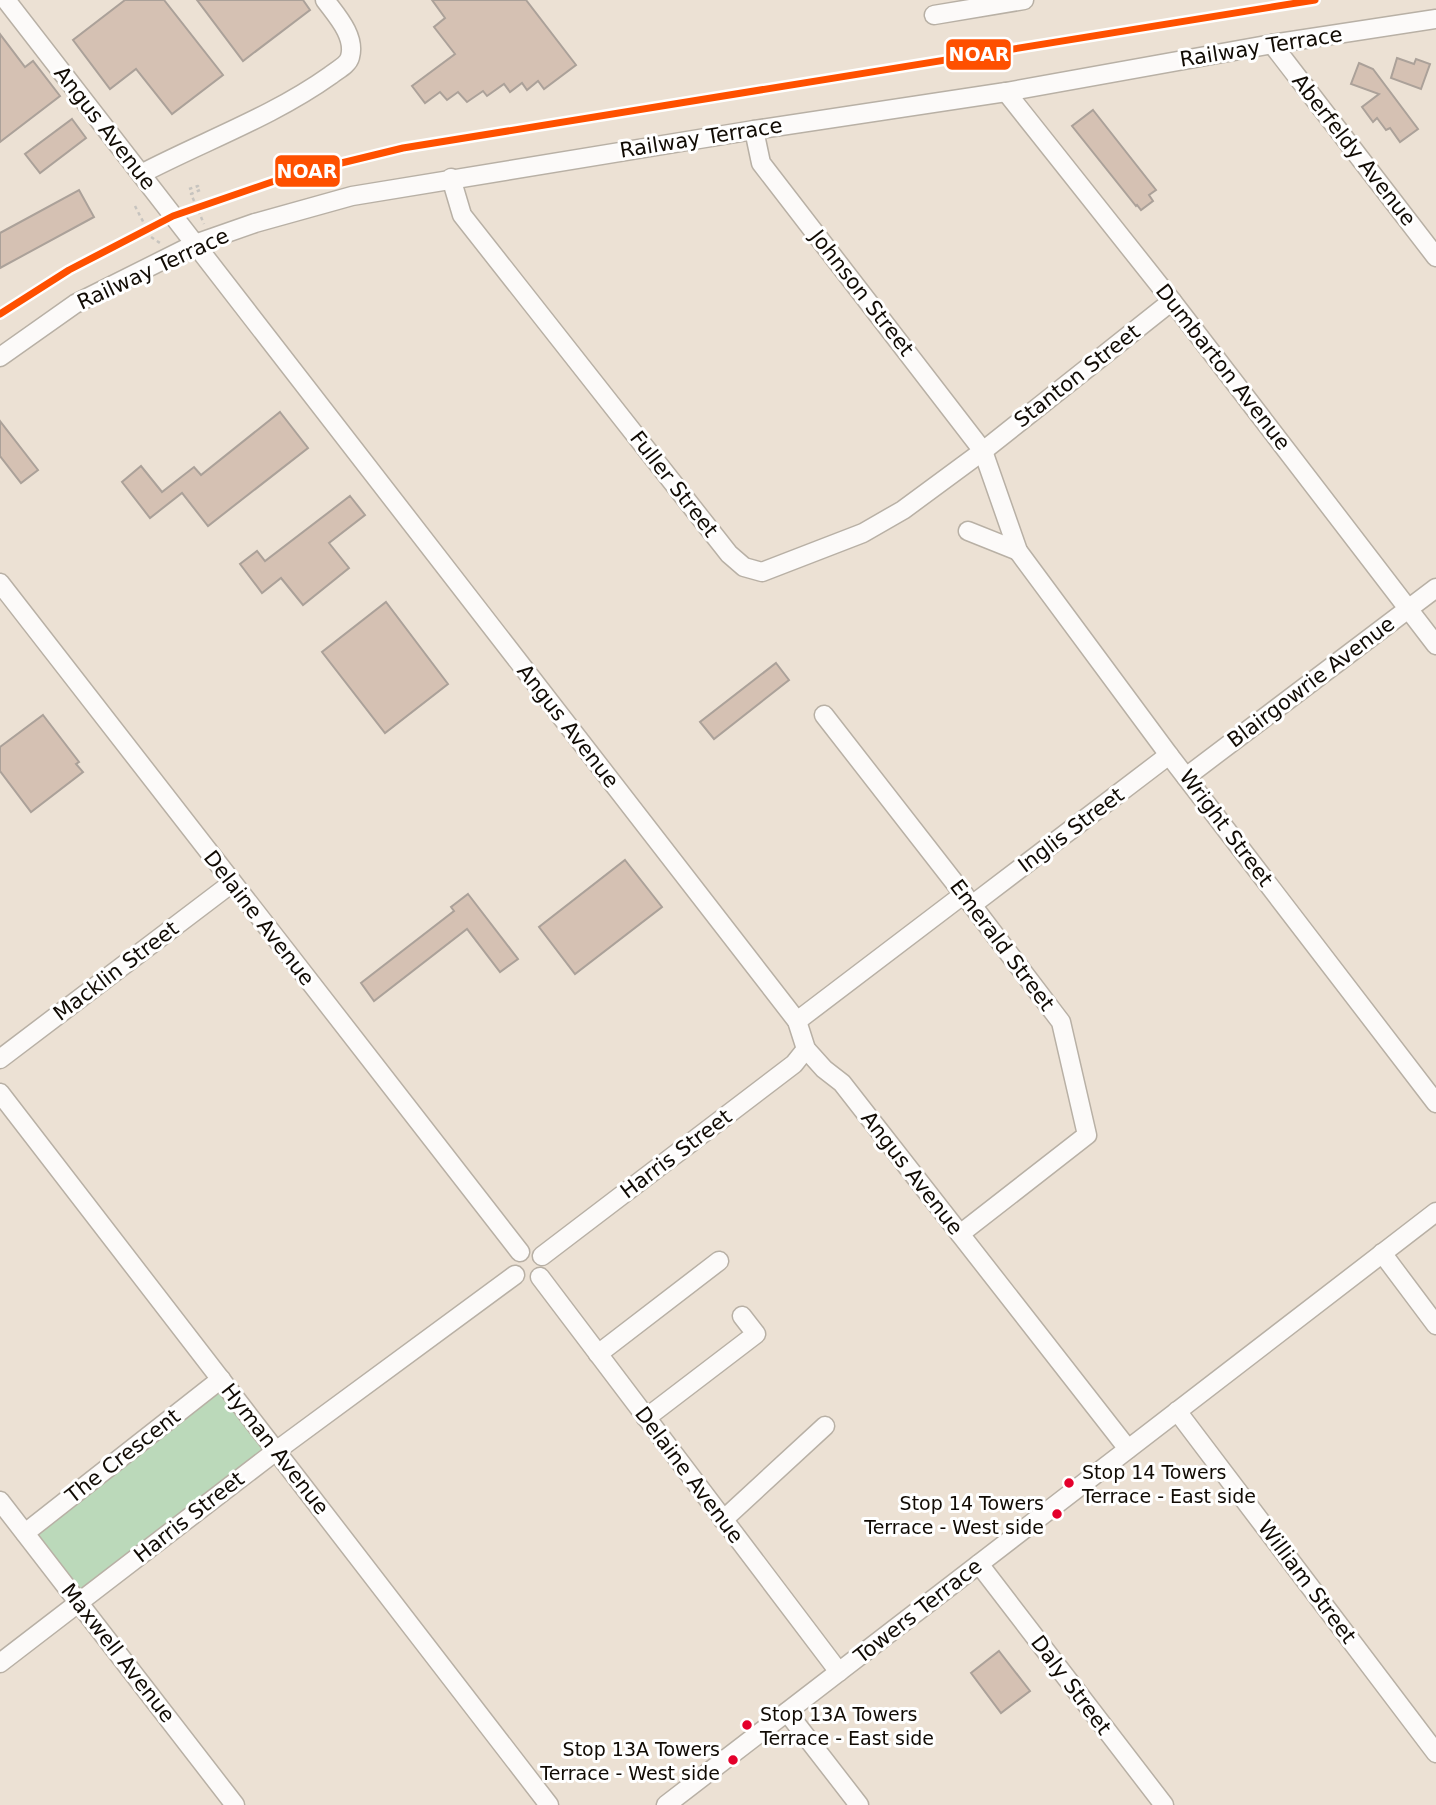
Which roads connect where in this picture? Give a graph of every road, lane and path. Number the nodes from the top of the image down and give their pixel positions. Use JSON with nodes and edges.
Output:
{"nodes":[{"id":1,"x":6,"y":0,"type":"edge"},
{"id":2,"x":325,"y":0,"type":"edge"},
{"id":3,"x":1024,"y":0,"type":"edge"},
{"id":4,"x":934,"y":15,"type":"dead end"},
{"id":5,"x":1436,"y":19,"type":"edge"},
{"id":6,"x":1272,"y":44,"type":"junction"},
{"id":7,"x":1006,"y":92,"type":"junction"},
{"id":8,"x":754,"y":130,"type":"junction"},
{"id":9,"x":141,"y":174,"type":"junction"},
{"id":10,"x":451,"y":178,"type":"junction"},
{"id":11,"x":189,"y":189,"type":"dead end"},
{"id":12,"x":135,"y":206,"type":"dead end"},
{"id":13,"x":205,"y":227,"type":"dead end"},
{"id":14,"x":195,"y":244,"type":"junction"},
{"id":15,"x":163,"y":245,"type":"dead end"},
{"id":16,"x":1436,"y":257,"type":"edge"},
{"id":17,"x":1172,"y":301,"type":"junction"},
{"id":18,"x":0,"y":357,"type":"edge"},
{"id":19,"x":983,"y":451,"type":"junction"},
{"id":20,"x":968,"y":531,"type":"dead end"},
{"id":21,"x":1018,"y":551,"type":"junction"},
{"id":22,"x":0,"y":583,"type":"edge"},
{"id":23,"x":1436,"y":588,"type":"edge"},
{"id":24,"x":1408,"y":609,"type":"junction"},
{"id":25,"x":1436,"y":645,"type":"edge"},
{"id":26,"x":824,"y":715,"type":"dead end"},
{"id":27,"x":1169,"y":755,"type":"junction"},
{"id":28,"x":1186,"y":776,"type":"junction"},
{"id":29,"x":232,"y":883,"type":"junction"},
{"id":30,"x":968,"y":899,"type":"junction"},
{"id":31,"x":797,"y":1021,"type":"junction"},
{"id":32,"x":806,"y":1049,"type":"junction"},
{"id":33,"x":0,"y":1059,"type":"edge"},
{"id":34,"x":0,"y":1093,"type":"edge"},
{"id":35,"x":1436,"y":1103,"type":"edge"},
{"id":36,"x":1436,"y":1212,"type":"edge"},
{"id":37,"x":960,"y":1234,"type":"junction"},
{"id":38,"x":520,"y":1252,"type":"junction"},
{"id":39,"x":1382,"y":1253,"type":"junction"},
{"id":40,"x":542,"y":1256,"type":"junction"},
{"id":41,"x":719,"y":1261,"type":"dead end"},
{"id":42,"x":515,"y":1275,"type":"junction"},
{"id":43,"x":540,"y":1277,"type":"junction"},
{"id":44,"x":742,"y":1316,"type":"dead end"},
{"id":45,"x":1436,"y":1325,"type":"edge"},
{"id":46,"x":598,"y":1354,"type":"junction"},
{"id":47,"x":221,"y":1379,"type":"junction"},
{"id":48,"x":1177,"y":1411,"type":"junction"},
{"id":49,"x":646,"y":1418,"type":"junction"},
{"id":50,"x":825,"y":1426,"type":"dead end"},
{"id":51,"x":1128,"y":1449,"type":"junction"},
{"id":52,"x":276,"y":1451,"type":"junction"},
{"id":53,"x":0,"y":1501,"type":"edge"},
{"id":54,"x":723,"y":1520,"type":"junction"},
{"id":55,"x":25,"y":1533,"type":"junction"},
{"id":56,"x":979,"y":1564,"type":"junction"},
{"id":57,"x":78,"y":1603,"type":"junction"},
{"id":58,"x":0,"y":1663,"type":"edge"},
{"id":59,"x":839,"y":1672,"type":"junction"},
{"id":60,"x":787,"y":1712,"type":"junction"},
{"id":61,"x":1436,"y":1753,"type":"edge"},
{"id":62,"x":235,"y":1805,"type":"edge"},
{"id":63,"x":549,"y":1805,"type":"edge"},
{"id":64,"x":666,"y":1805,"type":"edge"},
{"id":65,"x":859,"y":1805,"type":"edge"},
{"id":66,"x":1164,"y":1805,"type":"edge"}],
"edges":[{"from":1,"to":9,"type":"street","name":"Angus Avenue"},
{"from":2,"to":9,"type":"street"},
{"from":3,"to":4,"type":"street"},
{"from":5,"to":6,"type":"street","name":"Railway Terrace"},
{"from":6,"to":7,"type":"street","name":"Railway Terrace"},
{"from":6,"to":16,"type":"street","name":"Aberfeldy Avenue"},
{"from":7,"to":8,"type":"street","name":"Railway Terrace"},
{"from":7,"to":17,"type":"street","name":"Dumbarton Avenue"},
{"from":8,"to":10,"type":"street","name":"Railway Terrace"},
{"from":8,"to":19,"type":"street","name":"Johnson Street"},
{"from":9,"to":14,"type":"street","name":"Angus Avenue"},
{"from":10,"to":14,"type":"street","name":"Railway Terrace"},
{"from":10,"to":19,"type":"street","name":"Fuller Street"},
{"from":11,"to":13,"type":"path"},
{"from":12,"to":15,"type":"path"},
{"from":14,"to":18,"type":"street","name":"Railway Terrace"},
{"from":14,"to":31,"type":"street","name":"Angus Avenue"},
{"from":17,"to":19,"type":"street","name":"Stanton Street"},
{"from":17,"to":24,"type":"street","name":"Dumbarton Avenue"},
{"from":19,"to":21,"type":"street","name":"Wright Street"},
{"from":20,"to":21,"type":"street"},
{"from":21,"to":27,"type":"street","name":"Wright Street"},
{"from":22,"to":29,"type":"street","name":"Delaine Avenue"},
{"from":23,"to":24,"type":"street","name":"Blairgowrie Avenue"},
{"from":24,"to":25,"type":"street","name":"Dumbarton Avenue"},
{"from":24,"to":28,"type":"street","name":"Blairgowrie Avenue"},
{"from":26,"to":30,"type":"street","name":"Emerald Street"},
{"from":27,"to":28,"type":"street","name":"Wright Street"},
{"from":27,"to":30,"type":"street","name":"Inglis Street"},
{"from":28,"to":35,"type":"street","name":"Wright Street"},
{"from":29,"to":33,"type":"street","name":"Macklin Street"},
{"from":29,"to":38,"type":"street","name":"Delaine Avenue"},
{"from":30,"to":31,"type":"street","name":"Inglis Street"},
{"from":30,"to":37,"type":"street","name":"Emerald Street"},
{"from":31,"to":32,"type":"street","name":"Angus Avenue"},
{"from":32,"to":37,"type":"street","name":"Angus Avenue"},
{"from":32,"to":40,"type":"street","name":"Harris Street"},
{"from":34,"to":47,"type":"street","name":"Hyman Avenue"},
{"from":36,"to":39,"type":"street","name":"Towers Terrace"},
{"from":37,"to":51,"type":"street","name":"Angus Avenue"},
{"from":38,"to":40,"type":"street"},
{"from":38,"to":42,"type":"street"},
{"from":39,"to":45,"type":"street"},
{"from":39,"to":48,"type":"street","name":"Towers Terrace"},
{"from":40,"to":43,"type":"street"},
{"from":41,"to":46,"type":"street"},
{"from":42,"to":43,"type":"street"},
{"from":42,"to":52,"type":"street","name":"Harris Street"},
{"from":43,"to":46,"type":"street","name":"Delaine Avenue"},
{"from":44,"to":49,"type":"street"},
{"from":46,"to":49,"type":"street","name":"Delaine Avenue"},
{"from":47,"to":52,"type":"street","name":"Hyman Avenue"},
{"from":47,"to":55,"type":"street","name":"The Crescent"},
{"from":48,"to":51,"type":"street","name":"Towers Terrace"},
{"from":48,"to":61,"type":"street","name":"William Street"},
{"from":49,"to":54,"type":"street","name":"Delaine Avenue"},
{"from":50,"to":54,"type":"street"},
{"from":51,"to":56,"type":"street","name":"Towers Terrace"},
{"from":52,"to":57,"type":"street","name":"Harris Street"},
{"from":52,"to":63,"type":"street","name":"Hyman Avenue"},
{"from":53,"to":55,"type":"street","name":"Maxwell Avenue"},
{"from":54,"to":59,"type":"street","name":"Delaine Avenue"},
{"from":55,"to":57,"type":"street","name":"Maxwell Avenue"},
{"from":56,"to":59,"type":"street","name":"Towers Terrace"},
{"from":56,"to":66,"type":"street","name":"Daly Street"},
{"from":57,"to":58,"type":"street","name":"Harris Street"},
{"from":57,"to":62,"type":"street","name":"Maxwell Avenue"},
{"from":59,"to":60,"type":"street","name":"Towers Terrace"},
{"from":60,"to":64,"type":"street","name":"Towers Terrace"},
{"from":60,"to":65,"type":"street"}]}
